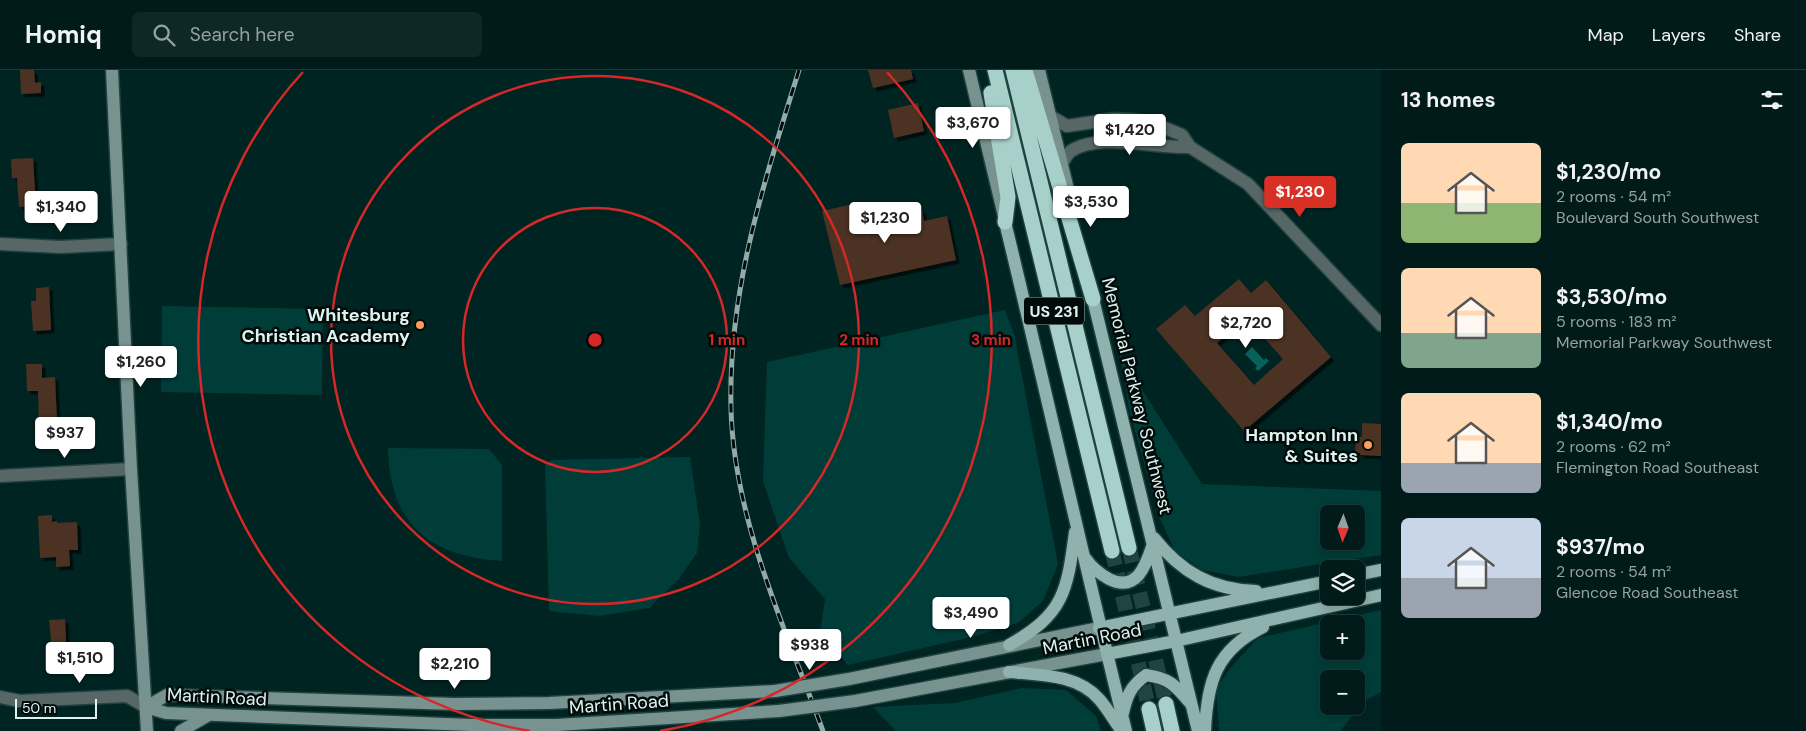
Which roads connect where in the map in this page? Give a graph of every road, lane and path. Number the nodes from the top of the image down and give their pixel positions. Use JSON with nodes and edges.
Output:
{"nodes":[{"id":1,"x":112,"y":70,"type":"edge"},
{"id":2,"x":969,"y":70,"type":"edge"},
{"id":3,"x":986,"y":70,"type":"edge"},
{"id":4,"x":995,"y":70,"type":"edge"},
{"id":5,"x":1013,"y":70,"type":"edge"},
{"id":6,"x":1025,"y":70,"type":"edge"},
{"id":7,"x":1039,"y":70,"type":"edge"},
{"id":8,"x":1050,"y":116,"type":"junction"},
{"id":9,"x":1190,"y":147,"type":"junction"},
{"id":10,"x":1062,"y":164,"type":"junction"},
{"id":11,"x":1005,"y":222,"type":"junction"},
{"id":12,"x":0,"y":244,"type":"edge"},
{"id":13,"x":120,"y":244,"type":"junction"},
{"id":14,"x":1093,"y":299,"type":"junction"},
{"id":15,"x":1381,"y":325,"type":"edge"},
{"id":16,"x":132,"y":469,"type":"junction"},
{"id":17,"x":0,"y":476,"type":"edge"},
{"id":18,"x":1077,"y":522,"type":"junction"},
{"id":19,"x":1152,"y":538,"type":"junction"},
{"id":20,"x":1129,"y":548,"type":"tunnel mouth"},
{"id":21,"x":1112,"y":552,"type":"tunnel mouth"},
{"id":22,"x":1084,"y":557,"type":"junction"},
{"id":23,"x":1381,"y":570,"type":"edge"},
{"id":24,"x":1365,"y":573,"type":"edge"},
{"id":25,"x":1320,"y":583,"type":"edge"},
{"id":26,"x":1276,"y":592,"type":"junction"},
{"id":27,"x":1381,"y":595,"type":"edge"},
{"id":28,"x":1171,"y":613,"type":"junction"},
{"id":29,"x":1280,"y":618,"type":"junction"},
{"id":30,"x":1099,"y":628,"type":"junction"},
{"id":31,"x":1176,"y":641,"type":"junction"},
{"id":32,"x":1008,"y":646,"type":"junction"},
{"id":33,"x":1107,"y":654,"type":"junction"},
{"id":34,"x":1009,"y":672,"type":"junction"},
{"id":35,"x":0,"y":697,"type":"edge"},
{"id":36,"x":1166,"y":704,"type":"tunnel mouth"},
{"id":37,"x":1192,"y":706,"type":"junction"},
{"id":38,"x":146,"y":707,"type":"junction"},
{"id":39,"x":1149,"y":709,"type":"tunnel mouth"},
{"id":40,"x":209,"y":715,"type":"junction"},
{"id":41,"x":1122,"y":717,"type":"junction"},
{"id":42,"x":147,"y":731,"type":"edge"},
{"id":43,"x":181,"y":731,"type":"edge"},
{"id":44,"x":1122,"y":731,"type":"edge"},
{"id":45,"x":1126,"y":731,"type":"edge"},
{"id":46,"x":1154,"y":731,"type":"edge"},
{"id":47,"x":1172,"y":731,"type":"edge"},
{"id":48,"x":1198,"y":731,"type":"edge"},
{"id":49,"x":1205,"y":731,"type":"edge"}],
"edges":[{"from":1,"to":13,"type":"main road"},
{"from":2,"to":11,"type":"main road"},
{"from":3,"to":11,"type":"highway"},
{"from":4,"to":21,"type":"highway","number":"US 231"},
{"from":5,"to":20,"type":"highway","number":"US 231"},
{"from":6,"to":14,"type":"highway"},
{"from":7,"to":8,"type":"main road","name":"Memorial Parkway Southwest"},
{"from":8,"to":9,"type":"street"},
{"from":8,"to":10,"type":"main road","name":"Memorial Parkway Southwest"},
{"from":9,"to":10,"type":"street"},
{"from":9,"to":15,"type":"street"},
{"from":10,"to":14,"type":"main road","name":"Memorial Parkway Southwest"},
{"from":11,"to":18,"type":"main road"},
{"from":12,"to":13,"type":"street"},
{"from":13,"to":16,"type":"main road"},
{"from":14,"to":19,"type":"main road","name":"Memorial Parkway Southwest"},
{"from":16,"to":17,"type":"street"},
{"from":16,"to":38,"type":"main road"},
{"from":18,"to":22,"type":"main road"},
{"from":18,"to":32,"type":"main road"},
{"from":19,"to":22,"type":"main road"},
{"from":19,"to":26,"type":"main road"},
{"from":19,"to":28,"type":"main road","name":"Memorial Parkway Southwest"},
{"from":22,"to":30,"type":"main road"},
{"from":23,"to":24,"type":"main road"},
{"from":25,"to":26,"type":"main road","name":"Martin Road"},
{"from":26,"to":28,"type":"main road","name":"Martin Road"},
{"from":27,"to":29,"type":"main road","name":"Martin Road"},
{"from":28,"to":30,"type":"main road","name":"Martin Road"},
{"from":28,"to":31,"type":"main road","name":"Memorial Parkway Southwest"},
{"from":29,"to":31,"type":"main road","name":"Martin Road"},
{"from":29,"to":49,"type":"main road"},
{"from":30,"to":32,"type":"main road","name":"Martin Road"},
{"from":30,"to":33,"type":"main road"},
{"from":31,"to":33,"type":"main road","name":"Martin Road"},
{"from":31,"to":37,"type":"main road","name":"Memorial Parkway Southwest"},
{"from":32,"to":38,"type":"main road","name":"Martin Road","bridge":true},
{"from":33,"to":34,"type":"main road","name":"Martin Road"},
{"from":33,"to":41,"type":"main road"},
{"from":34,"to":40,"type":"main road","name":"Martin Road","bridge":true},
{"from":34,"to":44,"type":"main road"},
{"from":35,"to":38,"type":"street"},
{"from":36,"to":47,"type":"highway"},
{"from":37,"to":41,"type":"main road"},
{"from":37,"to":48,"type":"main road","name":"Memorial Parkway Southwest"},
{"from":38,"to":40,"type":"main road","name":"Martin Road"},
{"from":38,"to":42,"type":"main road"},
{"from":39,"to":46,"type":"highway"},
{"from":40,"to":43,"type":"main road"},
{"from":41,"to":45,"type":"main road"}]}
